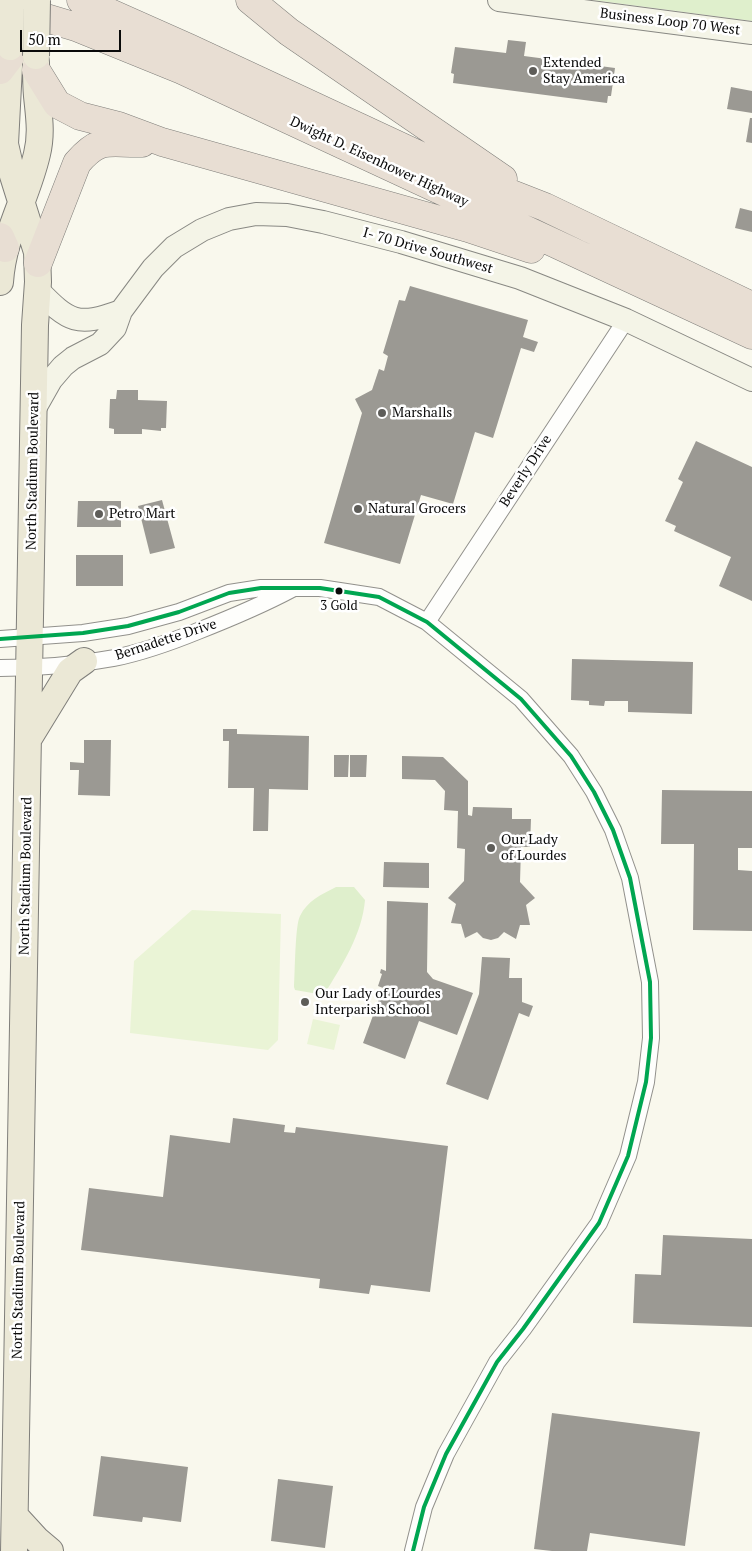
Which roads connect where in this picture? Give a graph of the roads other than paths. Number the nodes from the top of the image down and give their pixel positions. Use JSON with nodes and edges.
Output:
{"nodes":[{"id":1,"x":11,"y":0,"type":"edge"},
{"id":2,"x":37,"y":0,"type":"edge"},
{"id":3,"x":82,"y":0,"type":"edge"},
{"id":4,"x":250,"y":0,"type":"edge"},
{"id":5,"x":499,"y":0,"type":"edge"},
{"id":6,"x":0,"y":4,"type":"edge"},
{"id":7,"x":752,"y":33,"type":"edge"},
{"id":8,"x":19,"y":60,"type":"edge"},
{"id":9,"x":162,"y":142,"type":"junction"},
{"id":10,"x":21,"y":203,"type":"junction"},
{"id":11,"x":545,"y":207,"type":"junction"},
{"id":12,"x":2,"y":242,"type":"edge"},
{"id":13,"x":38,"y":277,"type":"junction"},
{"id":14,"x":0,"y":282,"type":"edge"},
{"id":15,"x":642,"y":284,"type":"junction"},
{"id":16,"x":752,"y":306,"type":"edge"},
{"id":17,"x":121,"y":311,"type":"junction"},
{"id":18,"x":626,"y":320,"type":"junction"},
{"id":19,"x":752,"y":336,"type":"edge"},
{"id":20,"x":752,"y":380,"type":"edge"},
{"id":21,"x":34,"y":410,"type":"junction"},
{"id":22,"x":294,"y":588,"type":"junction"},
{"id":23,"x":427,"y":622,"type":"junction"},
{"id":24,"x":30,"y":638,"type":"junction"},
{"id":25,"x":0,"y":639,"type":"edge"},
{"id":26,"x":84,"y":661,"type":"junction"},
{"id":27,"x":0,"y":668,"type":"edge"},
{"id":28,"x":30,"y":668,"type":"junction"},
{"id":29,"x":28,"y":738,"type":"junction"},
{"id":30,"x":15,"y":1516,"type":"junction"},
{"id":31,"x":14,"y":1551,"type":"edge"},
{"id":32,"x":50,"y":1551,"type":"edge"},
{"id":33,"x":413,"y":1551,"type":"edge"}],
"edges":[{"from":1,"to":8,"type":"main road","name":"North Stadium Boulevard","bridge":true},
{"from":2,"to":8,"type":"main road","name":"North Stadium Boulevard","bridge":true},
{"from":3,"to":11,"type":"highway","name":"Dwight D. Eisenhower Highway"},
{"from":4,"to":11,"type":"highway"},
{"from":5,"to":7,"type":"street","name":"Business Loop 70 West"},
{"from":6,"to":15,"type":"highway","name":"Dwight D. Eisenhower Highway"},
{"from":8,"to":9,"type":"highway"},
{"from":8,"to":10,"type":"main road","name":"North Stadium Boulevard"},
{"from":8,"to":10,"type":"main road","name":"North Stadium Boulevard"},
{"from":9,"to":13,"type":"highway"},
{"from":9,"to":15,"type":"highway"},
{"from":10,"to":12,"type":"main road","name":"North Stadium Boulevard"},
{"from":10,"to":13,"type":"main road","name":"North Stadium Boulevard"},
{"from":11,"to":16,"type":"highway","name":"Dwight D. Eisenhower Highway"},
{"from":12,"to":14,"type":"main road","name":"North Stadium Boulevard"},
{"from":13,"to":17,"type":"street"},
{"from":13,"to":21,"type":"main road","name":"North Stadium Boulevard"},
{"from":15,"to":19,"type":"highway","name":"Dwight D. Eisenhower Highway"},
{"from":17,"to":18,"type":"street","name":"I- 70 Drive Southwest"},
{"from":17,"to":21,"type":"street","name":"I- 70 Drive Southwest"},
{"from":18,"to":20,"type":"street","name":"I- 70 Drive Southwest"},
{"from":18,"to":23,"type":"street","name":"Beverly Drive"},
{"from":21,"to":24,"type":"main road","name":"North Stadium Boulevard"},
{"from":22,"to":23,"type":"street","name":"Bernadette Drive"},
{"from":22,"to":24,"type":"street","name":"Bernadette Drive"},
{"from":22,"to":26,"type":"street","name":"Bernadette Drive"},
{"from":23,"to":33,"type":"street","name":"Bernadette Drive"},
{"from":24,"to":25,"type":"street","name":"Bernadette Drive"},
{"from":24,"to":28,"type":"main road","name":"North Stadium Boulevard"},
{"from":26,"to":28,"type":"street","name":"Bernadette Drive"},
{"from":26,"to":29,"type":"main road"},
{"from":27,"to":28,"type":"street","name":"Bernadette Drive"},
{"from":28,"to":29,"type":"main road","name":"North Stadium Boulevard"},
{"from":29,"to":30,"type":"main road","name":"North Stadium Boulevard"},
{"from":30,"to":31,"type":"main road","name":"North Stadium Boulevard"},
{"from":30,"to":32,"type":"main road"}]}
